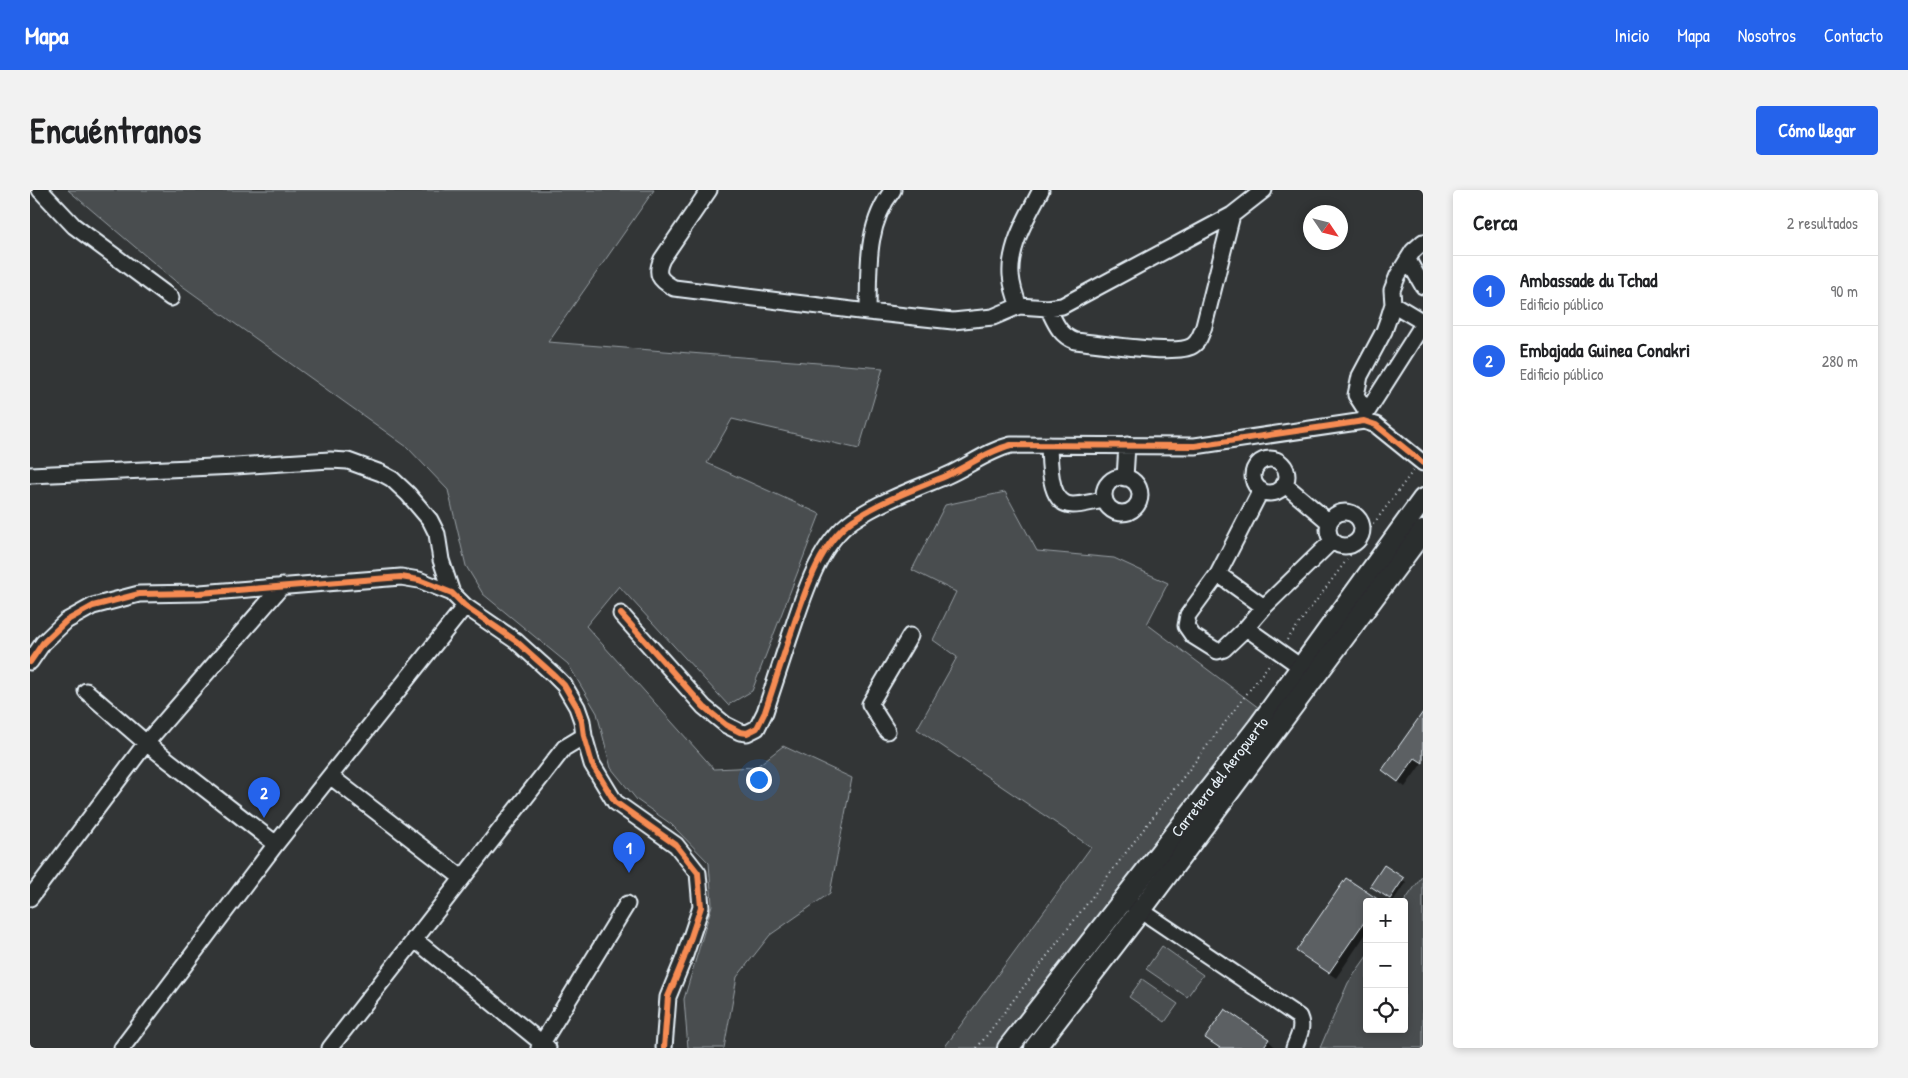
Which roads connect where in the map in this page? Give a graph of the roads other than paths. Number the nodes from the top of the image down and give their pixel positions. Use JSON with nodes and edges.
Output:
{"nodes":[{"id":1,"x":40,"y":190,"type":"edge"},
{"id":2,"x":710,"y":190,"type":"edge"},
{"id":3,"x":893,"y":190,"type":"edge"},
{"id":4,"x":1041,"y":190,"type":"edge"},
{"id":5,"x":1264,"y":190,"type":"edge"},
{"id":6,"x":1232,"y":215,"type":"junction"},
{"id":7,"x":1423,"y":242,"type":"edge"},
{"id":8,"x":1408,"y":260,"type":"junction"},
{"id":9,"x":1423,"y":286,"type":"edge"},
{"id":10,"x":171,"y":298,"type":"dead end"},
{"id":11,"x":1393,"y":304,"type":"junction"},
{"id":12,"x":1018,"y":306,"type":"junction"},
{"id":13,"x":1048,"y":308,"type":"junction"},
{"id":14,"x":868,"y":312,"type":"junction"},
{"id":15,"x":1423,"y":323,"type":"edge"},
{"id":16,"x":1366,"y":417,"type":"junction"},
{"id":17,"x":1261,"y":437,"type":"junction"},
{"id":18,"x":1127,"y":444,"type":"junction"},
{"id":19,"x":1049,"y":445,"type":"junction"},
{"id":20,"x":1269,"y":459,"type":"junction"},
{"id":21,"x":1422,"y":462,"type":"edge"},
{"id":22,"x":30,"y":475,"type":"edge"},
{"id":23,"x":1126,"y":478,"type":"junction"},
{"id":24,"x":1284,"y":484,"type":"junction"},
{"id":25,"x":1261,"y":490,"type":"junction"},
{"id":26,"x":1423,"y":499,"type":"edge"},
{"id":27,"x":1105,"y":500,"type":"junction"},
{"id":28,"x":1329,"y":522,"type":"junction"},
{"id":29,"x":1423,"y":531,"type":"edge"},
{"id":30,"x":1332,"y":541,"type":"junction"},
{"id":31,"x":1218,"y":574,"type":"junction"},
{"id":32,"x":282,"y":586,"type":"junction"},
{"id":33,"x":452,"y":593,"type":"junction"},
{"id":34,"x":465,"y":606,"type":"junction"},
{"id":35,"x":1264,"y":607,"type":"junction"},
{"id":36,"x":621,"y":614,"type":"dead end"},
{"id":37,"x":1246,"y":628,"type":"junction"},
{"id":38,"x":910,"y":636,"type":"dead end"},
{"id":39,"x":30,"y":662,"type":"edge"},
{"id":40,"x":1301,"y":667,"type":"junction"},
{"id":41,"x":86,"y":691,"type":"dead end"},
{"id":42,"x":887,"y":731,"type":"dead end"},
{"id":43,"x":584,"y":736,"type":"junction"},
{"id":44,"x":146,"y":744,"type":"junction"},
{"id":45,"x":330,"y":776,"type":"junction"},
{"id":46,"x":276,"y":844,"type":"junction"},
{"id":47,"x":462,"y":878,"type":"junction"},
{"id":48,"x":30,"y":898,"type":"edge"},
{"id":49,"x":627,"y":904,"type":"dead end"},
{"id":50,"x":1133,"y":905,"type":"junction"},
{"id":51,"x":414,"y":940,"type":"junction"},
{"id":52,"x":543,"y":1047,"type":"edge"},
{"id":53,"x":122,"y":1048,"type":"edge"},
{"id":54,"x":330,"y":1048,"type":"edge"},
{"id":55,"x":664,"y":1048,"type":"edge"},
{"id":56,"x":1008,"y":1048,"type":"edge"},
{"id":57,"x":1035,"y":1048,"type":"edge"},
{"id":58,"x":1294,"y":1048,"type":"edge"}],
"edges":[{"from":1,"to":10,"type":"street"},
{"from":2,"to":14,"type":"street"},
{"from":3,"to":14,"type":"street"},
{"from":4,"to":12,"type":"street"},
{"from":5,"to":6,"type":"street"},
{"from":6,"to":13,"type":"street"},
{"from":6,"to":13,"type":"street"},
{"from":7,"to":8,"type":"street"},
{"from":8,"to":9,"type":"street"},
{"from":8,"to":11,"type":"street"},
{"from":11,"to":15,"type":"street"},
{"from":11,"to":16,"type":"street"},
{"from":12,"to":13,"type":"street"},
{"from":12,"to":14,"type":"street"},
{"from":15,"to":16,"type":"street"},
{"from":16,"to":17,"type":"street"},
{"from":16,"to":21,"type":"street"},
{"from":17,"to":18,"type":"street"},
{"from":17,"to":20,"type":"street"},
{"from":18,"to":19,"type":"street"},
{"from":18,"to":23,"type":"street"},
{"from":19,"to":27,"type":"street"},
{"from":19,"to":36,"type":"street"},
{"from":20,"to":24,"type":"street"},
{"from":20,"to":25,"type":"street"},
{"from":22,"to":33,"type":"street"},
{"from":23,"to":27,"type":"street"},
{"from":23,"to":27,"type":"street"},
{"from":24,"to":25,"type":"street"},
{"from":24,"to":28,"type":"street"},
{"from":25,"to":31,"type":"street"},
{"from":26,"to":40,"type":"main road","name":"Carretera del Aeropuerto"},
{"from":28,"to":30,"type":"street"},
{"from":28,"to":30,"type":"street"},
{"from":29,"to":50,"type":"main road","name":"Carretera del Aeropuerto"},
{"from":30,"to":35,"type":"street"},
{"from":31,"to":35,"type":"street"},
{"from":31,"to":37,"type":"street"},
{"from":32,"to":33,"type":"street"},
{"from":32,"to":39,"type":"street"},
{"from":32,"to":44,"type":"street"},
{"from":33,"to":34,"type":"street"},
{"from":34,"to":43,"type":"street"},
{"from":34,"to":45,"type":"street"},
{"from":35,"to":37,"type":"street"},
{"from":37,"to":40,"type":"street"},
{"from":38,"to":42,"type":"street"},
{"from":40,"to":50,"type":"main road","name":"Carretera del Aeropuerto"},
{"from":41,"to":44,"type":"street"},
{"from":43,"to":47,"type":"street"},
{"from":43,"to":55,"type":"street"},
{"from":44,"to":46,"type":"street"},
{"from":44,"to":48,"type":"street"},
{"from":45,"to":46,"type":"street"},
{"from":45,"to":47,"type":"street"},
{"from":46,"to":53,"type":"street"},
{"from":47,"to":51,"type":"street"},
{"from":49,"to":52,"type":"street"},
{"from":50,"to":56,"type":"main road","name":"Carretera del Aeropuerto"},
{"from":50,"to":57,"type":"main road","name":"Carretera del Aeropuerto"},
{"from":50,"to":58,"type":"street"},
{"from":51,"to":52,"type":"street"},
{"from":51,"to":54,"type":"street"}]}
